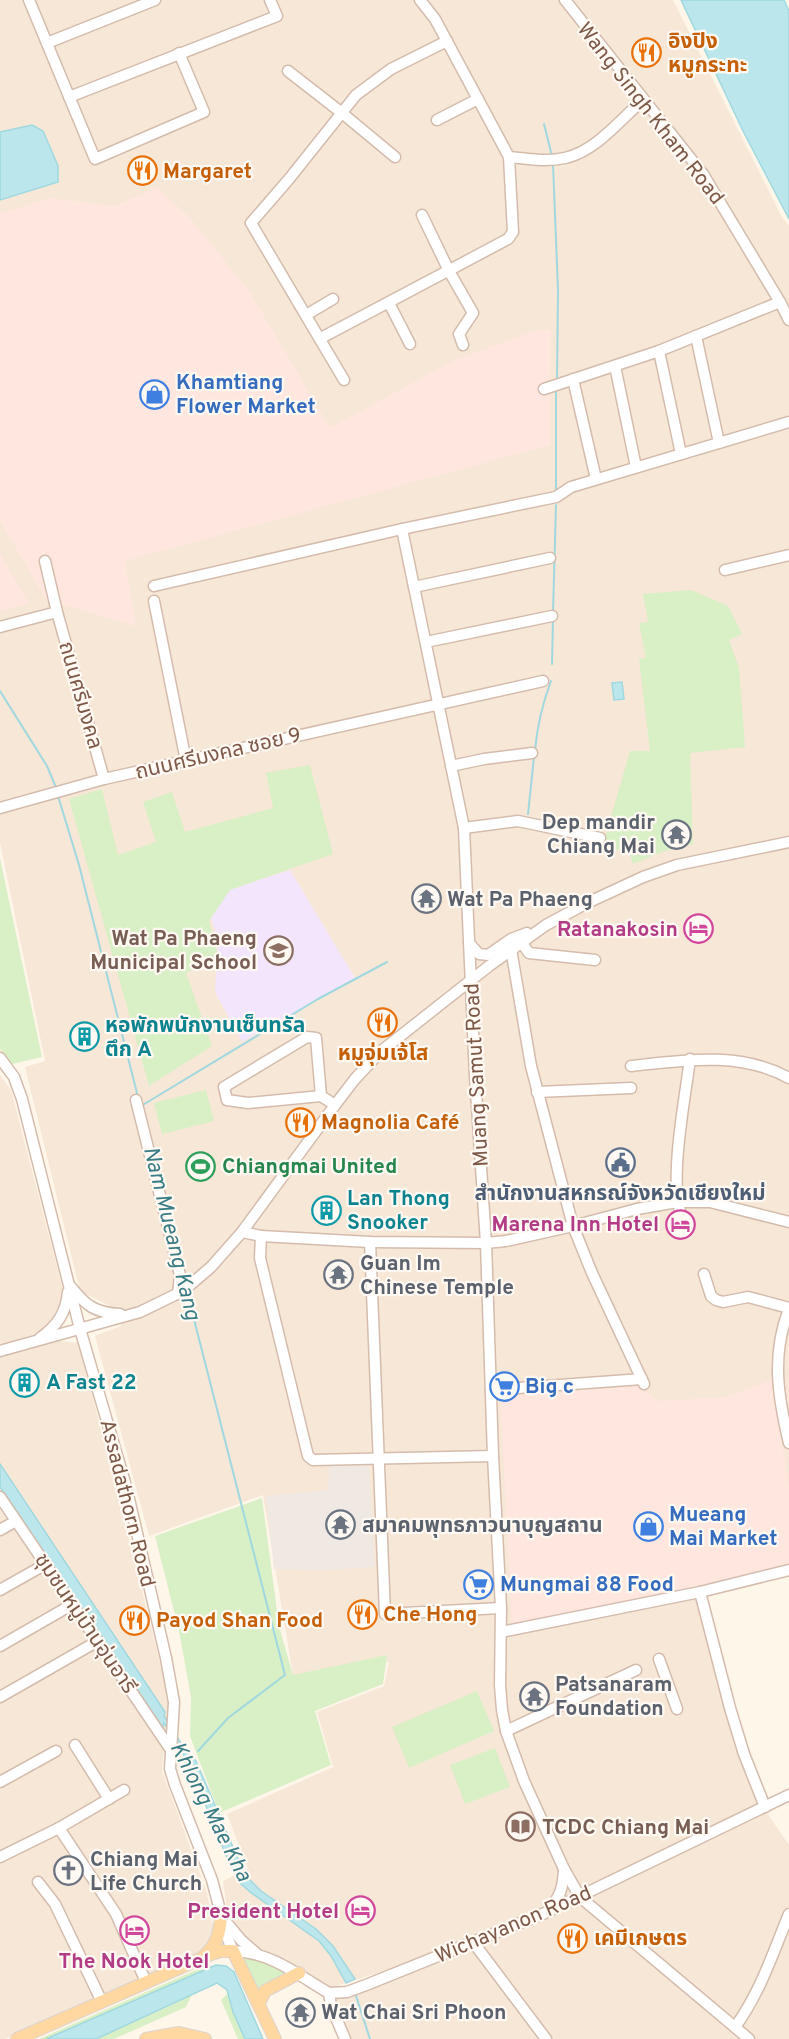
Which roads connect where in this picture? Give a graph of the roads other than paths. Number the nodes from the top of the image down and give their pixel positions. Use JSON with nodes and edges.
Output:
{"nodes":[{"id":1,"x":28,"y":0,"type":"edge"},
{"id":2,"x":155,"y":0,"type":"edge"},
{"id":3,"x":270,"y":0,"type":"edge"},
{"id":4,"x":420,"y":0,"type":"edge"},
{"id":5,"x":565,"y":0,"type":"edge"},
{"id":6,"x":447,"y":41,"type":"junction"},
{"id":7,"x":47,"y":43,"type":"junction"},
{"id":8,"x":179,"y":52,"type":"junction"},
{"id":9,"x":288,"y":71,"type":"dead end"},
{"id":10,"x":69,"y":97,"type":"junction"},
{"id":11,"x":478,"y":99,"type":"junction"},
{"id":12,"x":643,"y":100,"type":"junction"},
{"id":13,"x":342,"y":113,"type":"junction"},
{"id":14,"x":437,"y":120,"type":"dead end"},
{"id":15,"x":395,"y":157,"type":"dead end"},
{"id":16,"x":509,"y":157,"type":"junction"},
{"id":17,"x":422,"y":215,"type":"dead end"},
{"id":18,"x":449,"y":271,"type":"junction"},
{"id":19,"x":333,"y":299,"type":"dead end"},
{"id":20,"x":780,"y":302,"type":"junction"},
{"id":21,"x":389,"y":303,"type":"junction"},
{"id":22,"x":306,"y":315,"type":"junction"},
{"id":23,"x":789,"y":320,"type":"edge"},
{"id":24,"x":696,"y":336,"type":"junction"},
{"id":25,"x":321,"y":338,"type":"junction"},
{"id":26,"x":410,"y":344,"type":"dead end"},
{"id":27,"x":463,"y":345,"type":"dead end"},
{"id":28,"x":659,"y":351,"type":"junction"},
{"id":29,"x":615,"y":366,"type":"junction"},
{"id":30,"x":344,"y":380,"type":"dead end"},
{"id":31,"x":573,"y":380,"type":"junction"},
{"id":32,"x":544,"y":389,"type":"dead end"},
{"id":33,"x":789,"y":422,"type":"edge"},
{"id":34,"x":719,"y":442,"type":"junction"},
{"id":35,"x":681,"y":454,"type":"junction"},
{"id":36,"x":636,"y":467,"type":"junction"},
{"id":37,"x":596,"y":479,"type":"junction"},
{"id":38,"x":402,"y":529,"type":"junction"},
{"id":39,"x":789,"y":555,"type":"edge"},
{"id":40,"x":550,"y":558,"type":"dead end"},
{"id":41,"x":45,"y":561,"type":"dead end"},
{"id":42,"x":724,"y":570,"type":"dead end"},
{"id":43,"x":154,"y":586,"type":"dead end"},
{"id":44,"x":414,"y":587,"type":"junction"},
{"id":45,"x":154,"y":601,"type":"dead end"},
{"id":46,"x":57,"y":612,"type":"junction"},
{"id":47,"x":552,"y":616,"type":"dead end"},
{"id":48,"x":0,"y":627,"type":"edge"},
{"id":49,"x":426,"y":642,"type":"junction"},
{"id":50,"x":543,"y":681,"type":"dead end"},
{"id":51,"x":438,"y":705,"type":"junction"},
{"id":52,"x":532,"y":753,"type":"dead end"},
{"id":53,"x":186,"y":761,"type":"junction"},
{"id":54,"x":451,"y":766,"type":"junction"},
{"id":55,"x":104,"y":779,"type":"junction"},
{"id":56,"x":0,"y":808,"type":"edge"},
{"id":57,"x":464,"y":828,"type":"junction"},
{"id":58,"x":600,"y":838,"type":"dead end"},
{"id":59,"x":789,"y":842,"type":"edge"},
{"id":60,"x":546,"y":926,"type":"junction"},
{"id":61,"x":521,"y":942,"type":"junction"},
{"id":62,"x":469,"y":943,"type":"junction"},
{"id":63,"x":511,"y":949,"type":"junction"},
{"id":64,"x":595,"y":960,"type":"dead end"},
{"id":65,"x":471,"y":980,"type":"junction"},
{"id":66,"x":0,"y":1058,"type":"edge"},
{"id":67,"x":690,"y":1059,"type":"junction"},
{"id":68,"x":632,"y":1066,"type":"dead end"},
{"id":69,"x":789,"y":1078,"type":"edge"},
{"id":70,"x":631,"y":1088,"type":"dead end"},
{"id":71,"x":537,"y":1092,"type":"junction"},
{"id":72,"x":321,"y":1096,"type":"junction"},
{"id":73,"x":136,"y":1100,"type":"dead end"},
{"id":74,"x":335,"y":1105,"type":"junction"},
{"id":75,"x":677,"y":1202,"type":"junction"},
{"id":76,"x":681,"y":1215,"type":"dead end"},
{"id":77,"x":789,"y":1222,"type":"edge"},
{"id":78,"x":573,"y":1226,"type":"junction"},
{"id":79,"x":242,"y":1232,"type":"junction"},
{"id":80,"x":261,"y":1236,"type":"junction"},
{"id":81,"x":370,"y":1242,"type":"junction"},
{"id":82,"x":486,"y":1243,"type":"junction"},
{"id":83,"x":704,"y":1274,"type":"dead end"},
{"id":84,"x":69,"y":1285,"type":"junction"},
{"id":85,"x":181,"y":1293,"type":"junction"},
{"id":86,"x":789,"y":1309,"type":"edge"},
{"id":87,"x":136,"y":1314,"type":"junction"},
{"id":88,"x":80,"y":1329,"type":"junction"},
{"id":89,"x":34,"y":1341,"type":"junction"},
{"id":90,"x":0,"y":1351,"type":"edge"},
{"id":91,"x":491,"y":1390,"type":"junction"},
{"id":92,"x":789,"y":1443,"type":"edge"},
{"id":93,"x":493,"y":1456,"type":"junction"},
{"id":94,"x":378,"y":1458,"type":"junction"},
{"id":95,"x":0,"y":1497,"type":"edge"},
{"id":96,"x":16,"y":1521,"type":"junction"},
{"id":97,"x":0,"y":1530,"type":"edge"},
{"id":98,"x":46,"y":1564,"type":"junction"},
{"id":99,"x":789,"y":1570,"type":"edge"},
{"id":100,"x":0,"y":1590,"type":"edge"},
{"id":101,"x":700,"y":1592,"type":"junction"},
{"id":102,"x":73,"y":1604,"type":"junction"},
{"id":103,"x":501,"y":1608,"type":"junction"},
{"id":104,"x":501,"y":1632,"type":"junction"},
{"id":105,"x":98,"y":1641,"type":"junction"},
{"id":106,"x":0,"y":1646,"type":"edge"},
{"id":107,"x":658,"y":1659,"type":"dead end"},
{"id":108,"x":636,"y":1670,"type":"dead end"},
{"id":109,"x":0,"y":1697,"type":"edge"},
{"id":110,"x":677,"y":1709,"type":"dead end"},
{"id":111,"x":506,"y":1731,"type":"junction"},
{"id":112,"x":75,"y":1745,"type":"dead end"},
{"id":113,"x":172,"y":1745,"type":"junction"},
{"id":114,"x":56,"y":1751,"type":"dead end"},
{"id":115,"x":0,"y":1782,"type":"edge"},
{"id":116,"x":124,"y":1790,"type":"dead end"},
{"id":117,"x":789,"y":1795,"type":"edge"},
{"id":118,"x":109,"y":1799,"type":"junction"},
{"id":119,"x":765,"y":1807,"type":"junction"},
{"id":120,"x":59,"y":1828,"type":"junction"},
{"id":121,"x":0,"y":1857,"type":"edge"},
{"id":122,"x":564,"y":1869,"type":"junction"},
{"id":123,"x":570,"y":1881,"type":"junction"},
{"id":124,"x":38,"y":1882,"type":"dead end"},
{"id":125,"x":596,"y":1889,"type":"junction"},
{"id":126,"x":580,"y":1897,"type":"junction"},
{"id":127,"x":545,"y":1913,"type":"junction"},
{"id":128,"x":789,"y":1914,"type":"edge"},
{"id":129,"x":221,"y":1916,"type":"junction"},
{"id":130,"x":473,"y":1942,"type":"junction"},
{"id":131,"x":233,"y":1951,"type":"junction"},
{"id":132,"x":258,"y":1955,"type":"junction"},
{"id":133,"x":200,"y":1960,"type":"junction"},
{"id":134,"x":243,"y":1972,"type":"junction"},
{"id":135,"x":299,"y":1973,"type":"junction"},
{"id":136,"x":146,"y":1982,"type":"junction"},
{"id":137,"x":329,"y":1994,"type":"junction"},
{"id":138,"x":102,"y":2002,"type":"junction"},
{"id":139,"x":259,"y":2003,"type":"junction"},
{"id":140,"x":735,"y":2027,"type":"junction"},
{"id":141,"x":147,"y":2038,"type":"edge"},
{"id":142,"x":746,"y":2038,"type":"edge"},
{"id":143,"x":17,"y":2039,"type":"edge"},
{"id":144,"x":205,"y":2039,"type":"edge"},
{"id":145,"x":275,"y":2039,"type":"edge"},
{"id":146,"x":345,"y":2039,"type":"edge"},
{"id":147,"x":546,"y":2039,"type":"edge"}],
"edges":[{"from":1,"to":7,"type":"street"},
{"from":2,"to":7,"type":"street"},
{"from":3,"to":8,"type":"street"},
{"from":4,"to":6,"type":"street"},
{"from":5,"to":12,"type":"street","name":"Wang Singh Kham Road"},
{"from":6,"to":11,"type":"street"},
{"from":6,"to":13,"type":"street"},
{"from":7,"to":10,"type":"street"},
{"from":8,"to":10,"type":"street"},
{"from":8,"to":10,"type":"street"},
{"from":9,"to":13,"type":"street"},
{"from":11,"to":14,"type":"street"},
{"from":11,"to":16,"type":"street"},
{"from":12,"to":16,"type":"street"},
{"from":12,"to":20,"type":"street","name":"Wang Singh Kham Road"},
{"from":13,"to":15,"type":"street"},
{"from":13,"to":22,"type":"street"},
{"from":16,"to":18,"type":"street"},
{"from":17,"to":18,"type":"street"},
{"from":18,"to":21,"type":"street"},
{"from":18,"to":27,"type":"street"},
{"from":19,"to":22,"type":"street"},
{"from":20,"to":23,"type":"street","name":"Wang Singh Kham Road"},
{"from":20,"to":24,"type":"street"},
{"from":21,"to":25,"type":"street"},
{"from":21,"to":26,"type":"street"},
{"from":22,"to":25,"type":"street"},
{"from":24,"to":28,"type":"street"},
{"from":24,"to":34,"type":"street"},
{"from":25,"to":30,"type":"street"},
{"from":28,"to":29,"type":"street"},
{"from":28,"to":35,"type":"street"},
{"from":29,"to":31,"type":"street"},
{"from":29,"to":36,"type":"street"},
{"from":31,"to":32,"type":"street"},
{"from":31,"to":37,"type":"street"},
{"from":33,"to":34,"type":"street"},
{"from":34,"to":35,"type":"street"},
{"from":35,"to":36,"type":"street"},
{"from":36,"to":37,"type":"street"},
{"from":37,"to":38,"type":"street"},
{"from":38,"to":43,"type":"street"},
{"from":38,"to":44,"type":"street","name":"Muang Samut Road"},
{"from":39,"to":42,"type":"street"},
{"from":40,"to":44,"type":"street"},
{"from":41,"to":46,"type":"street","name":"ถนนศรีมงคล"},
{"from":44,"to":49,"type":"street","name":"Muang Samut Road"},
{"from":45,"to":53,"type":"street"},
{"from":46,"to":48,"type":"street"},
{"from":46,"to":55,"type":"street","name":"ถนนศรีมงคล"},
{"from":47,"to":49,"type":"street"},
{"from":49,"to":51,"type":"street","name":"Muang Samut Road"},
{"from":50,"to":51,"type":"street","name":"ถนนศรีมงคล ซอย 9"},
{"from":51,"to":53,"type":"street","name":"ถนนศรีมงคล ซอย 9"},
{"from":51,"to":54,"type":"street","name":"Muang Samut Road"},
{"from":52,"to":54,"type":"street"},
{"from":53,"to":55,"type":"street","name":"ถนนศรีมงคล ซอย 9"},
{"from":54,"to":57,"type":"street","name":"Muang Samut Road"},
{"from":55,"to":56,"type":"street","name":"ถนนศรีมงคล ซอย 9"},
{"from":57,"to":58,"type":"street"},
{"from":57,"to":62,"type":"street","name":"Muang Samut Road"},
{"from":59,"to":60,"type":"street"},
{"from":60,"to":61,"type":"street"},
{"from":60,"to":62,"type":"street"},
{"from":61,"to":63,"type":"street"},
{"from":61,"to":64,"type":"street"},
{"from":62,"to":65,"type":"street","name":"Muang Samut Road"},
{"from":63,"to":65,"type":"street"},
{"from":63,"to":71,"type":"street"},
{"from":65,"to":74,"type":"street"},
{"from":65,"to":82,"type":"street","name":"Muang Samut Road"},
{"from":66,"to":84,"type":"street","name":"Assadathorn Road"},
{"from":67,"to":68,"type":"street"},
{"from":67,"to":69,"type":"street"},
{"from":67,"to":75,"type":"street"},
{"from":70,"to":71,"type":"street"},
{"from":71,"to":78,"type":"street"},
{"from":72,"to":72,"type":"street"},
{"from":72,"to":74,"type":"street"},
{"from":73,"to":85,"type":"street"},
{"from":74,"to":79,"type":"street"},
{"from":75,"to":76,"type":"street"},
{"from":75,"to":77,"type":"street"},
{"from":75,"to":78,"type":"street"},
{"from":78,"to":82,"type":"street"},
{"from":78,"to":91,"type":"street"},
{"from":79,"to":80,"type":"street"},
{"from":79,"to":85,"type":"street"},
{"from":80,"to":81,"type":"street"},
{"from":80,"to":94,"type":"street"},
{"from":81,"to":82,"type":"street"},
{"from":81,"to":94,"type":"street"},
{"from":82,"to":91,"type":"street","name":"Muang Samut Road"},
{"from":83,"to":86,"type":"street"},
{"from":84,"to":87,"type":"street"},
{"from":84,"to":88,"type":"street","name":"Assadathorn Road"},
{"from":84,"to":89,"type":"street"},
{"from":85,"to":87,"type":"street"},
{"from":86,"to":92,"type":"street"},
{"from":87,"to":88,"type":"street"},
{"from":88,"to":89,"type":"street"},
{"from":88,"to":113,"type":"street","name":"Assadathorn Road"},
{"from":89,"to":90,"type":"street"},
{"from":91,"to":93,"type":"street","name":"Muang Samut Road"},
{"from":93,"to":94,"type":"street"},
{"from":93,"to":103,"type":"street","name":"Muang Samut Road"},
{"from":94,"to":103,"type":"street"},
{"from":95,"to":96,"type":"street","name":"ชุมชนหมู่บ้านอุ่นอารี"},
{"from":96,"to":97,"type":"street"},
{"from":96,"to":98,"type":"street","name":"ชุมชนหมู่บ้านอุ่นอารี"},
{"from":98,"to":100,"type":"street"},
{"from":98,"to":102,"type":"street","name":"ชุมชนหมู่บ้านอุ่นอารี"},
{"from":99,"to":101,"type":"street"},
{"from":101,"to":104,"type":"street"},
{"from":101,"to":119,"type":"street"},
{"from":102,"to":105,"type":"street","name":"ชุมชนหมู่บ้านอุ่นอารี"},
{"from":102,"to":106,"type":"street"},
{"from":103,"to":104,"type":"street","name":"Muang Samut Road"},
{"from":104,"to":111,"type":"street","name":"Muang Samut Road"},
{"from":105,"to":109,"type":"street"},
{"from":105,"to":113,"type":"street","name":"ชุมชนหมู่บ้านอุ่นอารี"},
{"from":107,"to":110,"type":"street"},
{"from":108,"to":111,"type":"street"},
{"from":111,"to":122,"type":"street","name":"Muang Samut Road"},
{"from":112,"to":118,"type":"street"},
{"from":113,"to":129,"type":"street","name":"Assadathorn Road"},
{"from":114,"to":115,"type":"street"},
{"from":116,"to":118,"type":"street"},
{"from":117,"to":119,"type":"street","name":"Wichayanon Road"},
{"from":118,"to":120,"type":"street"},
{"from":119,"to":125,"type":"street","name":"Wichayanon Road"},
{"from":120,"to":121,"type":"street"},
{"from":120,"to":136,"type":"street"},
{"from":122,"to":123,"type":"street","name":"Muang Samut Road"},
{"from":122,"to":127,"type":"street"},
{"from":123,"to":125,"type":"street"},
{"from":123,"to":126,"type":"street","name":"Muang Samut Road"},
{"from":124,"to":138,"type":"street"},
{"from":125,"to":126,"type":"street","name":"Wichayanon Road"},
{"from":126,"to":127,"type":"street","name":"Wichayanon Road"},
{"from":126,"to":140,"type":"street","name":"Muang Samut Road"},
{"from":127,"to":130,"type":"street","name":"Wichayanon Road"},
{"from":128,"to":140,"type":"street"},
{"from":129,"to":131,"type":"street","name":"Assadathorn Road"},
{"from":129,"to":132,"type":"street"},
{"from":129,"to":133,"type":"main road"},
{"from":130,"to":137,"type":"street","name":"Wichayanon Road"},
{"from":130,"to":147,"type":"street"},
{"from":131,"to":132,"type":"street"},
{"from":131,"to":133,"type":"main road"},
{"from":131,"to":134,"type":"main road"},
{"from":132,"to":135,"type":"street"},
{"from":133,"to":134,"type":"main road"},
{"from":133,"to":136,"type":"main road"},
{"from":134,"to":139,"type":"main road"},
{"from":135,"to":137,"type":"street"},
{"from":135,"to":139,"type":"main road"},
{"from":136,"to":138,"type":"main road"},
{"from":137,"to":146,"type":"street"},
{"from":138,"to":143,"type":"main road"},
{"from":139,"to":145,"type":"main road"},
{"from":140,"to":142,"type":"street","name":"Muang Samut Road"},
{"from":141,"to":144,"type":"main road"}]}
